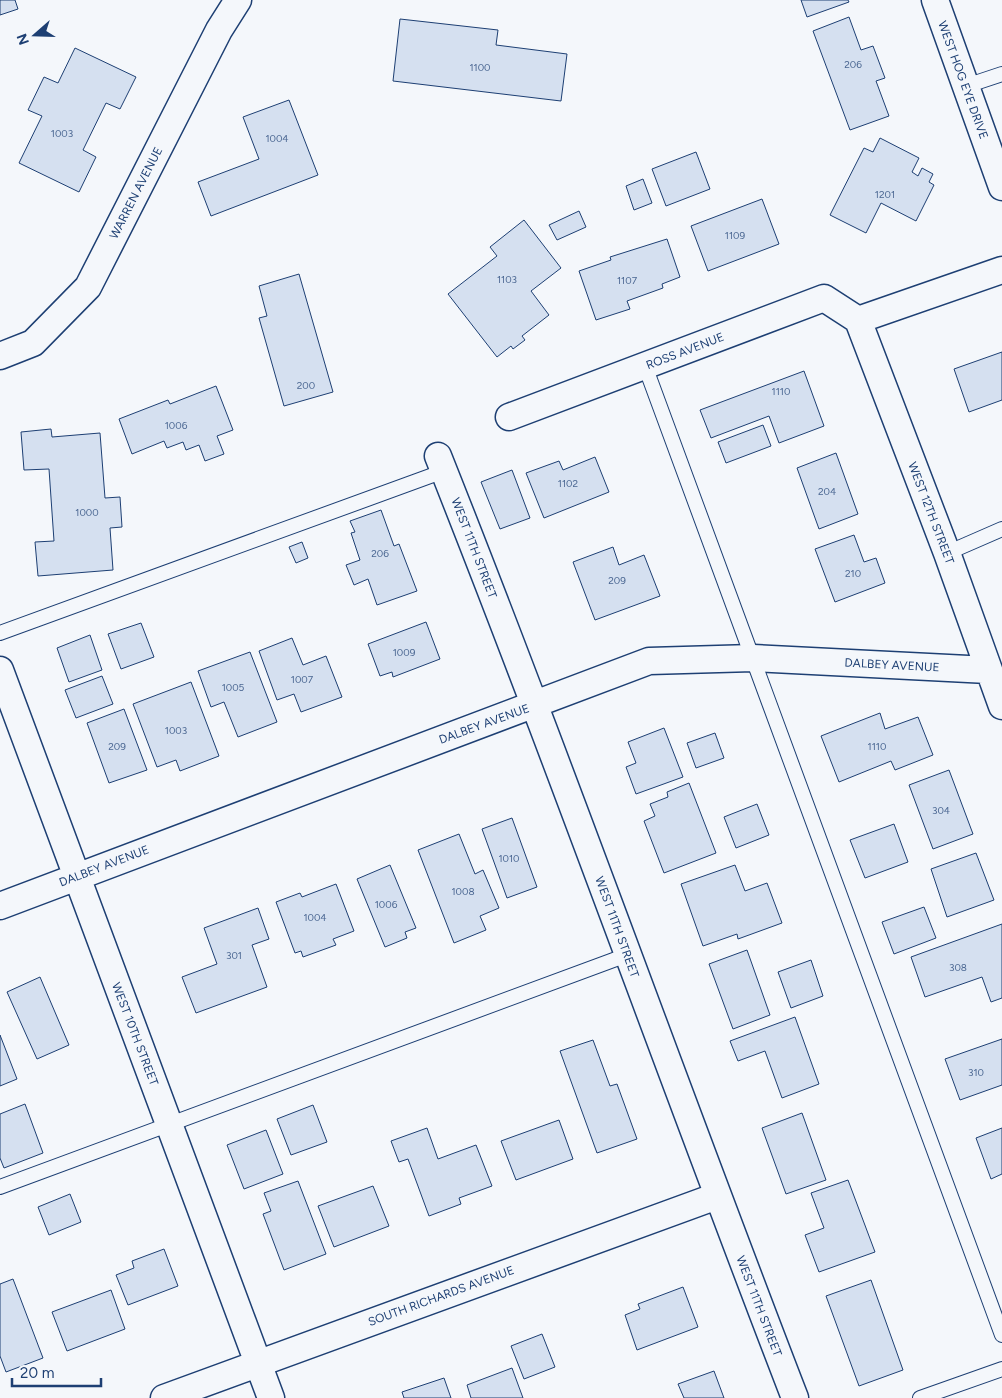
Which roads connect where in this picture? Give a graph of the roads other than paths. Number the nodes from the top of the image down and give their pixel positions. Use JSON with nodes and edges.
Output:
{"nodes":[{"id":1,"x":238,"y":0,"type":"edge"},
{"id":2,"x":935,"y":0,"type":"edge"},
{"id":3,"x":1002,"y":74,"type":"edge"},
{"id":4,"x":966,"y":86,"type":"junction"},
{"id":5,"x":1002,"y":188,"type":"edge"},
{"id":6,"x":1002,"y":270,"type":"edge"},
{"id":7,"x":858,"y":320,"type":"junction"},
{"id":8,"x":0,"y":356,"type":"edge"},
{"id":9,"x":645,"y":366,"type":"junction"},
{"id":10,"x":509,"y":418,"type":"dead end"},
{"id":11,"x":441,"y":463,"type":"joint"},
{"id":12,"x":1002,"y":528,"type":"edge"},
{"id":13,"x":947,"y":553,"type":"junction"},
{"id":14,"x":0,"y":633,"type":"edge"},
{"id":15,"x":753,"y":658,"type":"junction"},
{"id":16,"x":0,"y":670,"type":"edge"},
{"id":17,"x":988,"y":670,"type":"junction"},
{"id":18,"x":535,"y":705,"type":"junction"},
{"id":19,"x":1002,"y":706,"type":"edge"},
{"id":20,"x":75,"y":877,"type":"junction"},
{"id":21,"x":0,"y":906,"type":"edge"},
{"id":22,"x":627,"y":955,"type":"junction"},
{"id":23,"x":168,"y":1123,"type":"junction"},
{"id":24,"x":0,"y":1187,"type":"edge"},
{"id":25,"x":717,"y":1196,"type":"junction"},
{"id":26,"x":1002,"y":1336,"type":"edge"},
{"id":27,"x":258,"y":1363,"type":"junction"},
{"id":28,"x":1002,"y":1369,"type":"edge"},
{"id":29,"x":164,"y":1398,"type":"edge"},
{"id":30,"x":271,"y":1398,"type":"edge"},
{"id":31,"x":795,"y":1398,"type":"edge"},
{"id":32,"x":920,"y":1398,"type":"edge"}],
"edges":[{"from":1,"to":8,"type":"street","name":"WARREN AVENUE"},
{"from":2,"to":4,"type":"street","name":"WEST HOG EYE DRIVE"},
{"from":3,"to":4,"type":"lane"},
{"from":4,"to":5,"type":"street","name":"WEST HOG EYE DRIVE"},
{"from":6,"to":7,"type":"street"},
{"from":7,"to":9,"type":"street","name":"ROSS AVENUE"},
{"from":7,"to":13,"type":"street","name":"WEST 12TH STREET"},
{"from":9,"to":10,"type":"street","name":"ROSS AVENUE"},
{"from":9,"to":15,"type":"lane"},
{"from":11,"to":14,"type":"lane"},
{"from":11,"to":18,"type":"street","name":"WEST 11TH STREET"},
{"from":12,"to":13,"type":"lane"},
{"from":13,"to":17,"type":"street","name":"WEST 12TH STREET"},
{"from":15,"to":17,"type":"street","name":"DALBEY AVENUE"},
{"from":15,"to":18,"type":"street","name":"DALBEY AVENUE"},
{"from":15,"to":26,"type":"lane"},
{"from":16,"to":20,"type":"street","name":"WEST 10TH STREET"},
{"from":17,"to":19,"type":"street","name":"WEST 12TH STREET"},
{"from":18,"to":20,"type":"street","name":"DALBEY AVENUE"},
{"from":18,"to":22,"type":"street","name":"WEST 11TH STREET"},
{"from":20,"to":21,"type":"street","name":"DALBEY AVENUE"},
{"from":20,"to":23,"type":"street","name":"WEST 10TH STREET"},
{"from":22,"to":23,"type":"lane"},
{"from":22,"to":25,"type":"street","name":"WEST 11TH STREET"},
{"from":23,"to":24,"type":"lane"},
{"from":23,"to":27,"type":"street","name":"WEST 10TH STREET"},
{"from":25,"to":27,"type":"street","name":"SOUTH RICHARDS AVENUE"},
{"from":25,"to":31,"type":"street","name":"WEST 11TH STREET"},
{"from":27,"to":29,"type":"street","name":"SOUTH RICHARDS AVENUE"},
{"from":27,"to":30,"type":"street","name":"WEST 10TH STREET"},
{"from":28,"to":32,"type":"lane"}]}
